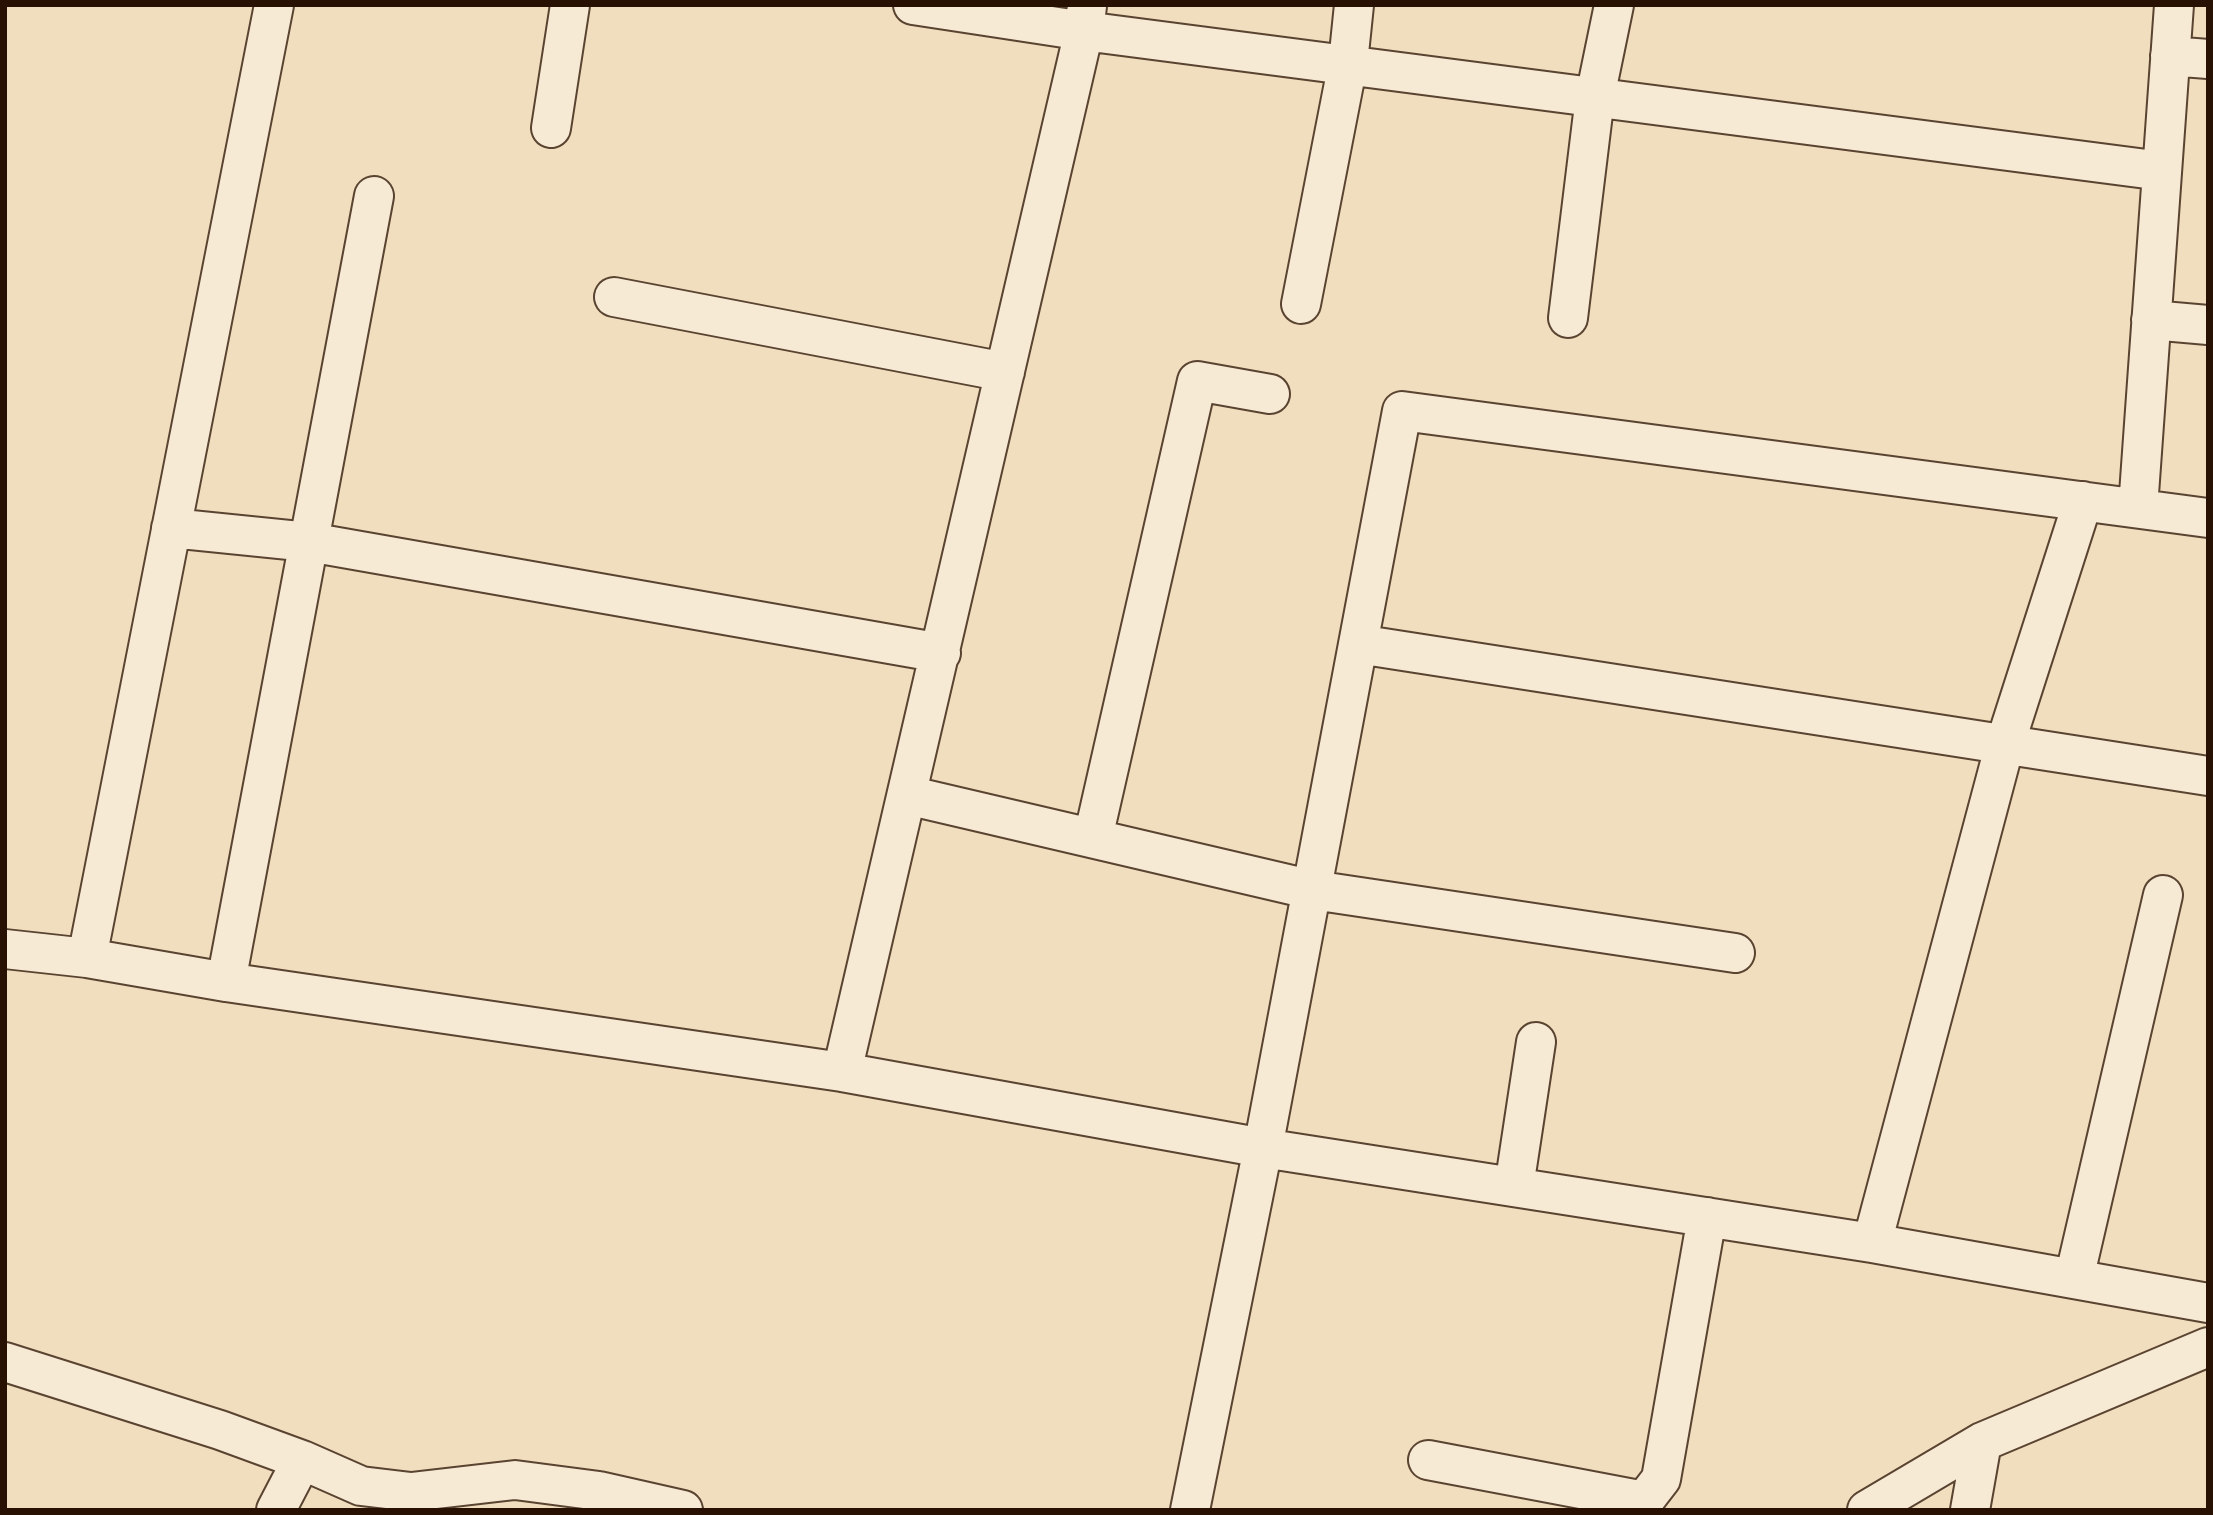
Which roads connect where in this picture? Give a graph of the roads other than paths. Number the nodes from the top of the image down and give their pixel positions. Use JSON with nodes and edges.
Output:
{"nodes":[{"id":1,"x":274,"y":5,"type":"edge"},
{"id":2,"x":570,"y":5,"type":"edge"},
{"id":3,"x":913,"y":5,"type":"edge"},
{"id":4,"x":1354,"y":5,"type":"edge"},
{"id":5,"x":1614,"y":5,"type":"edge"},
{"id":6,"x":2174,"y":5,"type":"edge"},
{"id":7,"x":1085,"y":18,"type":"edge"},
{"id":8,"x":2170,"y":55,"type":"junction"},
{"id":9,"x":2208,"y":60,"type":"edge"},
{"id":10,"x":1348,"y":63,"type":"junction"},
{"id":11,"x":1595,"y":97,"type":"junction"},
{"id":12,"x":551,"y":128,"type":"dead end"},
{"id":13,"x":2162,"y":171,"type":"junction"},
{"id":14,"x":374,"y":196,"type":"dead end"},
{"id":15,"x":614,"y":297,"type":"dead end"},
{"id":16,"x":1301,"y":304,"type":"dead end"},
{"id":17,"x":1568,"y":318,"type":"dead end"},
{"id":18,"x":2151,"y":320,"type":"junction"},
{"id":19,"x":2208,"y":326,"type":"edge"},
{"id":20,"x":1005,"y":372,"type":"junction"},
{"id":21,"x":1270,"y":394,"type":"dead end"},
{"id":22,"x":2083,"y":501,"type":"junction"},
{"id":23,"x":2138,"y":508,"type":"junction"},
{"id":24,"x":2208,"y":518,"type":"edge"},
{"id":25,"x":171,"y":528,"type":"junction"},
{"id":26,"x":309,"y":542,"type":"junction"},
{"id":27,"x":1358,"y":644,"type":"junction"},
{"id":28,"x":941,"y":653,"type":"junction"},
{"id":29,"x":2005,"y":744,"type":"junction"},
{"id":30,"x":2208,"y":776,"type":"edge"},
{"id":31,"x":907,"y":795,"type":"junction"},
{"id":32,"x":1093,"y":838,"type":"junction"},
{"id":33,"x":1313,"y":890,"type":"junction"},
{"id":34,"x":2163,"y":895,"type":"dead end"},
{"id":35,"x":5,"y":949,"type":"edge"},
{"id":36,"x":1735,"y":953,"type":"dead end"},
{"id":37,"x":87,"y":958,"type":"junction"},
{"id":38,"x":226,"y":982,"type":"junction"},
{"id":39,"x":1536,"y":1042,"type":"dead end"},
{"id":40,"x":842,"y":1072,"type":"junction"},
{"id":41,"x":1263,"y":1148,"type":"junction"},
{"id":42,"x":1514,"y":1187,"type":"junction"},
{"id":43,"x":1707,"y":1217,"type":"junction"},
{"id":44,"x":1872,"y":1243,"type":"junction"},
{"id":45,"x":2074,"y":1279,"type":"junction"},
{"id":46,"x":2208,"y":1303,"type":"edge"},
{"id":47,"x":2208,"y":1347,"type":"edge"},
{"id":48,"x":5,"y":1362,"type":"edge"},
{"id":49,"x":1982,"y":1442,"type":"junction"},
{"id":50,"x":302,"y":1460,"type":"junction"},
{"id":51,"x":1428,"y":1460,"type":"dead end"},
{"id":52,"x":276,"y":1510,"type":"edge"},
{"id":53,"x":683,"y":1510,"type":"edge"},
{"id":54,"x":1190,"y":1510,"type":"edge"},
{"id":55,"x":1867,"y":1510,"type":"edge"},
{"id":56,"x":1970,"y":1510,"type":"edge"}],
"edges":[{"from":1,"to":25,"type":"street"},
{"from":2,"to":12,"type":"street"},
{"from":3,"to":7,"type":"street"},
{"from":4,"to":10,"type":"street"},
{"from":5,"to":11,"type":"street"},
{"from":6,"to":8,"type":"street"},
{"from":7,"to":10,"type":"street"},
{"from":7,"to":20,"type":"street"},
{"from":8,"to":9,"type":"street"},
{"from":8,"to":13,"type":"street"},
{"from":10,"to":11,"type":"street"},
{"from":10,"to":16,"type":"street"},
{"from":11,"to":13,"type":"street"},
{"from":11,"to":17,"type":"street"},
{"from":13,"to":18,"type":"street"},
{"from":14,"to":26,"type":"street"},
{"from":15,"to":20,"type":"street"},
{"from":18,"to":19,"type":"street"},
{"from":18,"to":23,"type":"street"},
{"from":20,"to":28,"type":"street"},
{"from":21,"to":32,"type":"street"},
{"from":22,"to":23,"type":"street"},
{"from":22,"to":27,"type":"street"},
{"from":22,"to":29,"type":"street"},
{"from":23,"to":24,"type":"street"},
{"from":25,"to":26,"type":"street"},
{"from":25,"to":37,"type":"street"},
{"from":26,"to":28,"type":"street"},
{"from":26,"to":38,"type":"street"},
{"from":27,"to":29,"type":"street"},
{"from":27,"to":33,"type":"street"},
{"from":28,"to":31,"type":"street"},
{"from":29,"to":30,"type":"street"},
{"from":29,"to":44,"type":"street"},
{"from":31,"to":32,"type":"street"},
{"from":31,"to":40,"type":"street"},
{"from":32,"to":33,"type":"street"},
{"from":33,"to":36,"type":"street"},
{"from":33,"to":41,"type":"street"},
{"from":34,"to":45,"type":"street"},
{"from":35,"to":37,"type":"street"},
{"from":37,"to":38,"type":"street"},
{"from":38,"to":40,"type":"street"},
{"from":39,"to":42,"type":"street"},
{"from":40,"to":41,"type":"street"},
{"from":41,"to":42,"type":"street"},
{"from":41,"to":54,"type":"street"},
{"from":42,"to":43,"type":"street"},
{"from":43,"to":44,"type":"street"},
{"from":43,"to":51,"type":"street"},
{"from":44,"to":45,"type":"street"},
{"from":45,"to":46,"type":"street"},
{"from":47,"to":49,"type":"street"},
{"from":48,"to":50,"type":"street"},
{"from":49,"to":55,"type":"street"},
{"from":49,"to":56,"type":"street"},
{"from":50,"to":52,"type":"street"},
{"from":50,"to":53,"type":"street"}]}
